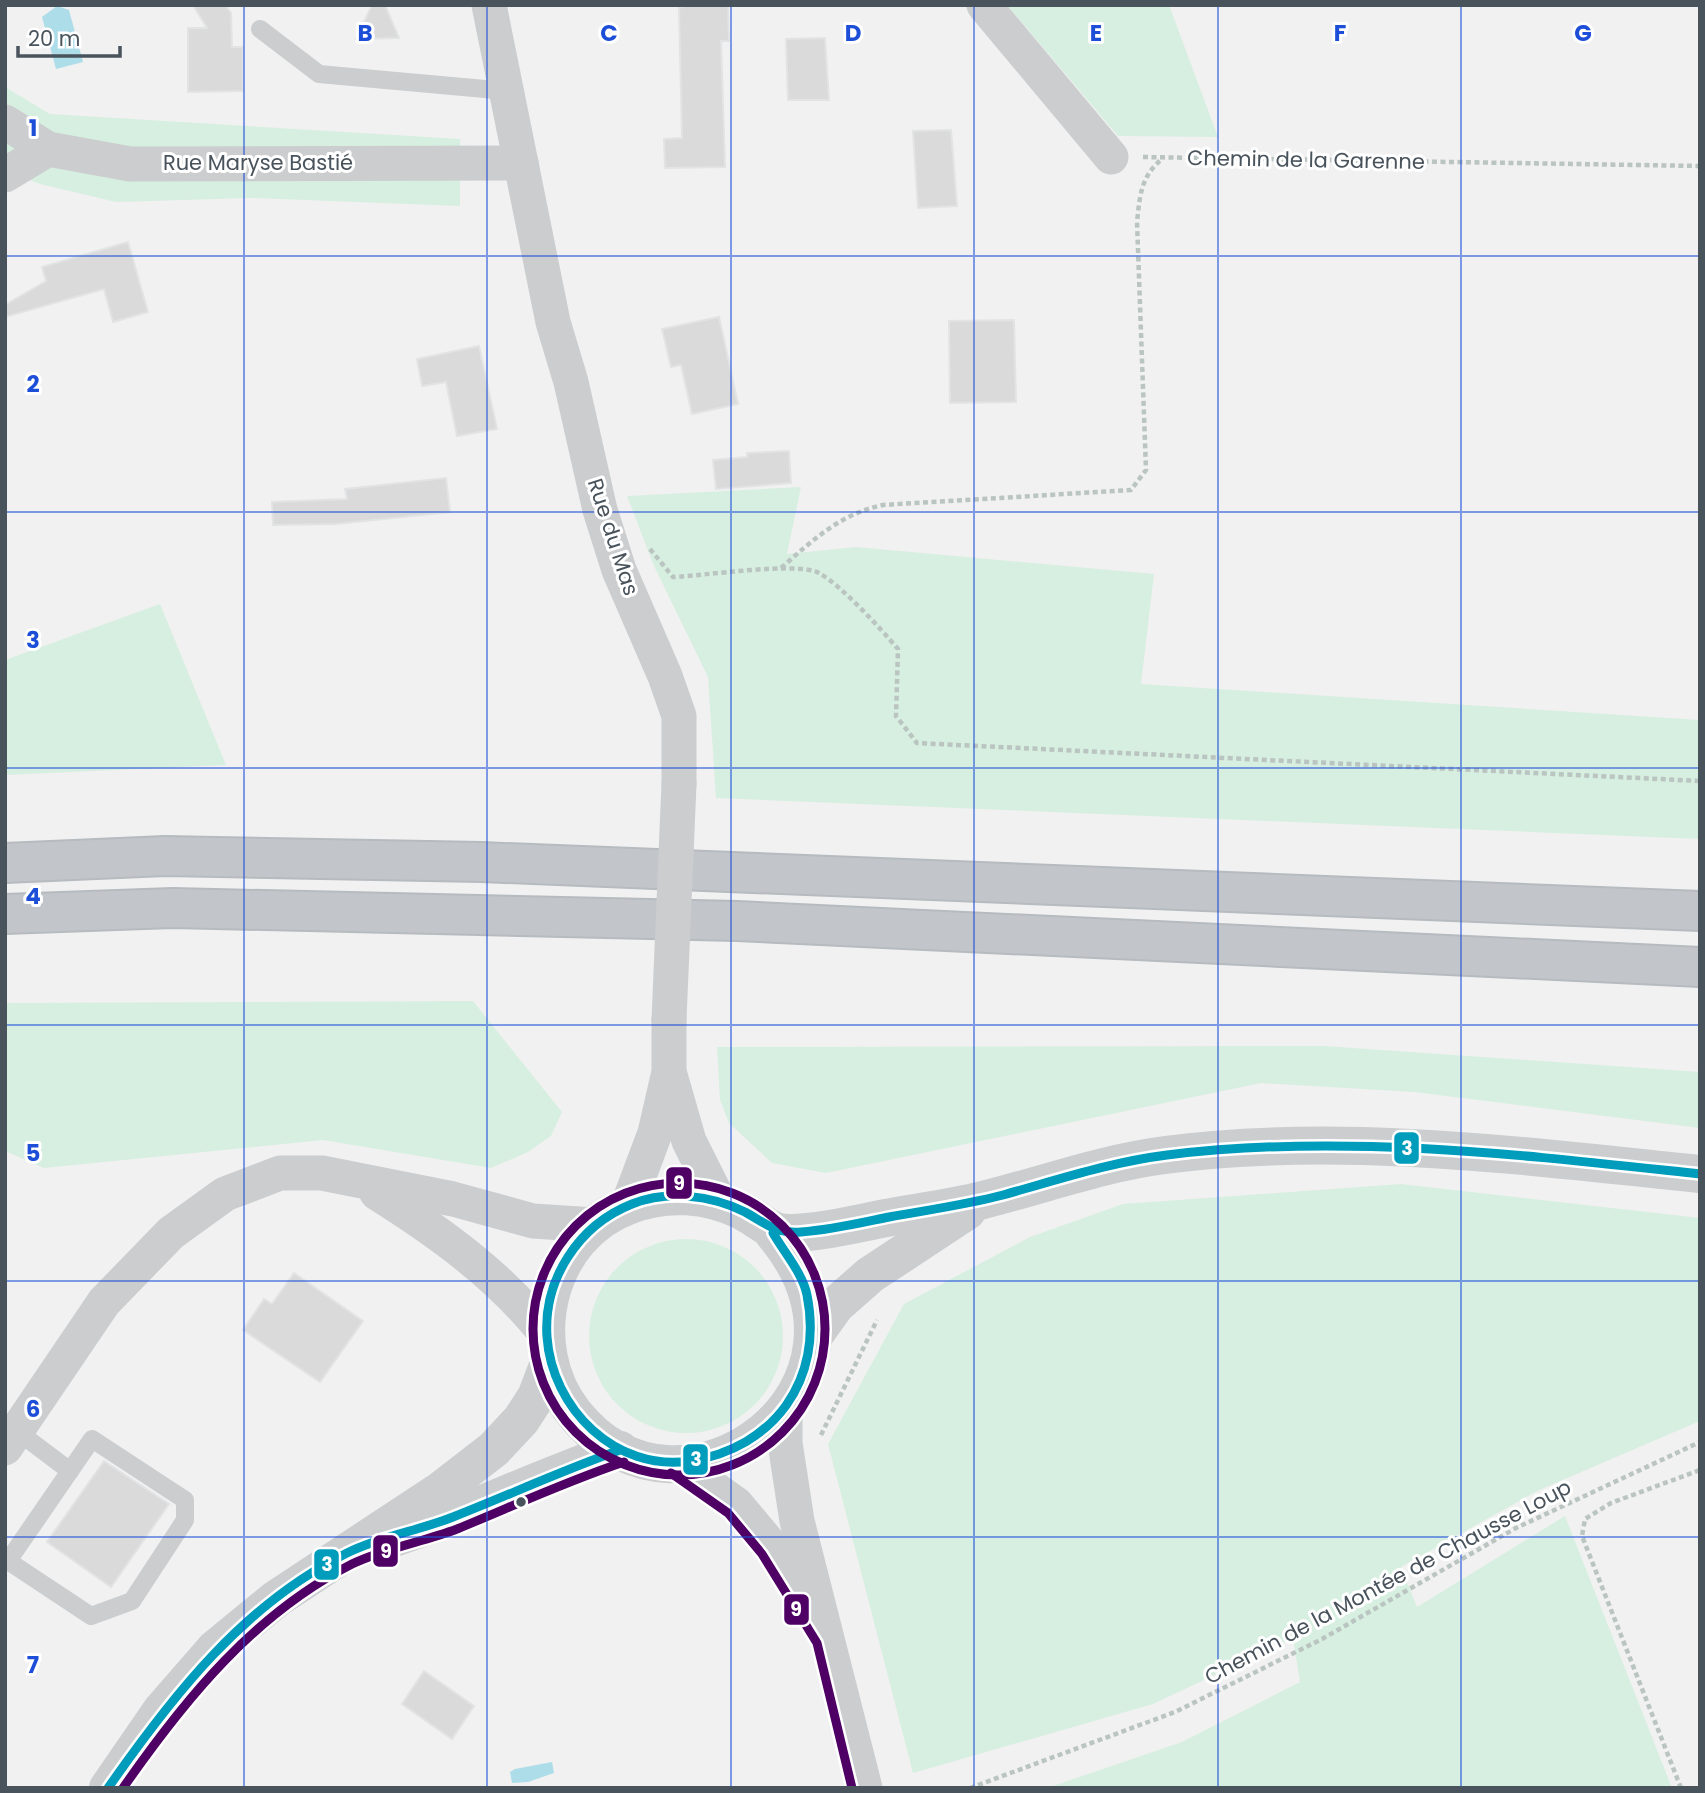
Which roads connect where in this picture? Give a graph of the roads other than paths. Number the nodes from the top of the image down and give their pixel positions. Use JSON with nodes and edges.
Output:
{"nodes":[{"id":1,"x":489,"y":5,"type":"edge"},
{"id":2,"x":984,"y":5,"type":"edge"},
{"id":3,"x":260,"y":29,"type":"dead end"},
{"id":4,"x":507,"y":91,"type":"junction"},
{"id":5,"x":5,"y":122,"type":"edge"},
{"id":6,"x":48,"y":149,"type":"junction"},
{"id":7,"x":1111,"y":157,"type":"road end"},
{"id":8,"x":521,"y":163,"type":"junction"},
{"id":9,"x":5,"y":176,"type":"edge"},
{"id":10,"x":5,"y":863,"type":"edge"},
{"id":11,"x":1700,"y":911,"type":"edge"},
{"id":12,"x":5,"y":914,"type":"edge"},
{"id":13,"x":1700,"y":967,"type":"edge"},
{"id":14,"x":670,"y":1072,"type":"junction"},
{"id":15,"x":1700,"y":1174,"type":"edge"},
{"id":16,"x":362,"y":1183,"type":"junction"},
{"id":17,"x":719,"y":1201,"type":"junction"},
{"id":18,"x":980,"y":1201,"type":"junction"},
{"id":19,"x":628,"y":1205,"type":"junction"},
{"id":20,"x":595,"y":1225,"type":"junction"},
{"id":21,"x":773,"y":1233,"type":"junction"},
{"id":22,"x":813,"y":1337,"type":"junction"},
{"id":23,"x":547,"y":1348,"type":"junction"},
{"id":24,"x":785,"y":1412,"type":"junction"},
{"id":25,"x":11,"y":1439,"type":"edge"},
{"id":26,"x":620,"y":1450,"type":"junction"},
{"id":27,"x":678,"y":1463,"type":"junction"},
{"id":28,"x":70,"y":1471,"type":"junction"},
{"id":29,"x":349,"y":1552,"type":"junction"},
{"id":30,"x":828,"y":1638,"type":"junction"},
{"id":31,"x":108,"y":1788,"type":"edge"},
{"id":32,"x":865,"y":1788,"type":"edge"}],
"edges":[{"from":1,"to":4,"type":"street","name":"Rue du Mas"},
{"from":2,"to":7,"type":"street"},
{"from":3,"to":4,"type":"lane"},
{"from":4,"to":8,"type":"street","name":"Rue du Mas"},
{"from":5,"to":6,"type":"street","name":"Rue Maryse Bastié"},
{"from":6,"to":8,"type":"street","name":"Rue Maryse Bastié"},
{"from":6,"to":9,"type":"street"},
{"from":8,"to":14,"type":"street","name":"Rue du Mas","bridge":true},
{"from":10,"to":11,"type":"highway"},
{"from":12,"to":13,"type":"highway"},
{"from":14,"to":17,"type":"street","name":"Rue du Mas"},
{"from":14,"to":19,"type":"street","name":"Rue du Mas"},
{"from":15,"to":18,"type":"street"},
{"from":16,"to":20,"type":"street"},
{"from":16,"to":23,"type":"street"},
{"from":16,"to":25,"type":"street"},
{"from":17,"to":19,"type":"street"},
{"from":17,"to":21,"type":"street"},
{"from":18,"to":21,"type":"street"},
{"from":18,"to":22,"type":"street"},
{"from":19,"to":20,"type":"street"},
{"from":20,"to":23,"type":"street"},
{"from":21,"to":22,"type":"street"},
{"from":22,"to":24,"type":"street"},
{"from":23,"to":26,"type":"street"},
{"from":23,"to":29,"type":"street"},
{"from":24,"to":27,"type":"street"},
{"from":24,"to":30,"type":"street"},
{"from":25,"to":28,"type":"lane"},
{"from":26,"to":27,"type":"street"},
{"from":26,"to":29,"type":"street"},
{"from":27,"to":30,"type":"street"},
{"from":28,"to":28,"type":"lane"},
{"from":29,"to":31,"type":"street"},
{"from":30,"to":32,"type":"street"}]}
